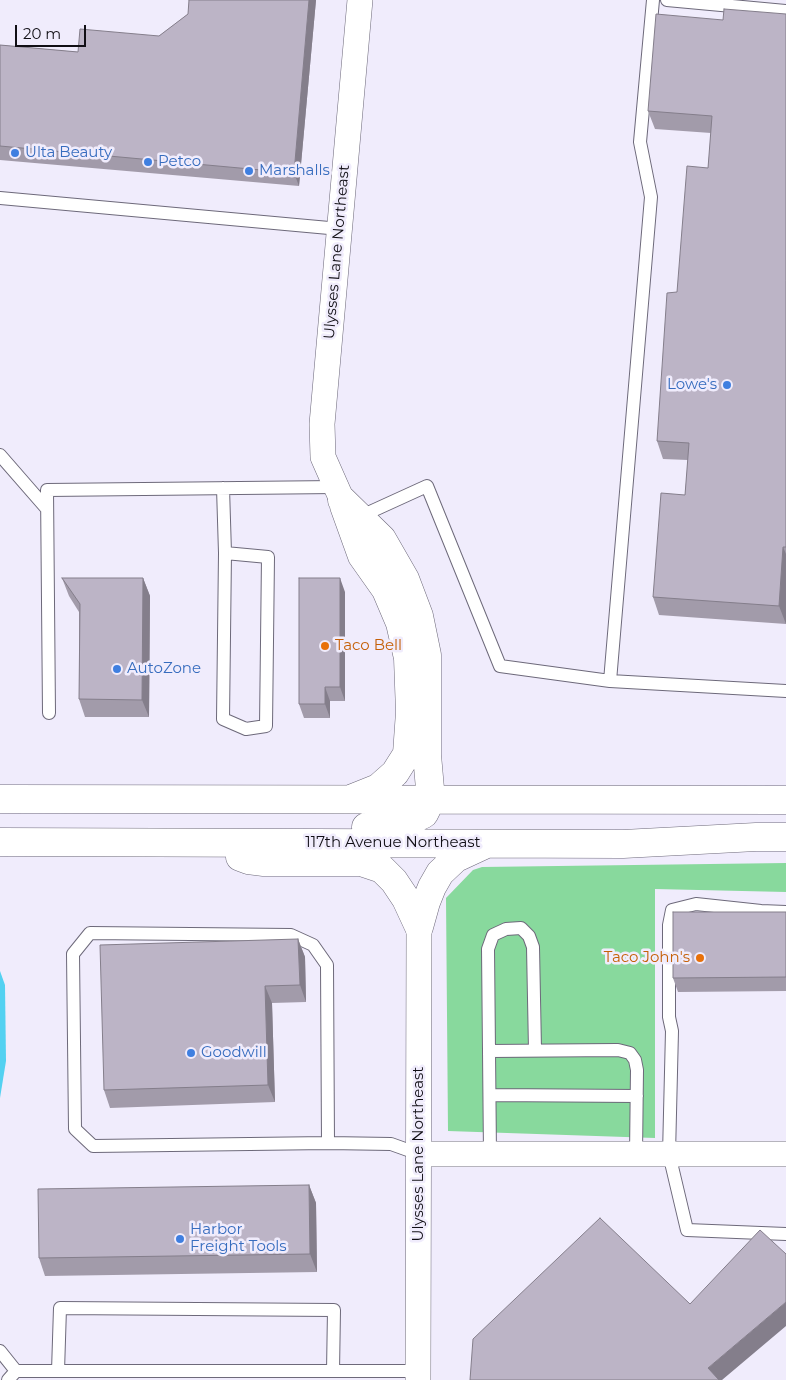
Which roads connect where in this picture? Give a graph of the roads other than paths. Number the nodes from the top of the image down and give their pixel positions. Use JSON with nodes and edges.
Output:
{"nodes":[{"id":1,"x":360,"y":0,"type":"edge"},
{"id":2,"x":652,"y":0,"type":"edge"},
{"id":3,"x":667,"y":0,"type":"edge"},
{"id":4,"x":786,"y":11,"type":"edge"},
{"id":5,"x":0,"y":198,"type":"edge"},
{"id":6,"x":340,"y":230,"type":"junction"},
{"id":7,"x":0,"y":455,"type":"edge"},
{"id":8,"x":223,"y":488,"type":"junction"},
{"id":9,"x":346,"y":501,"type":"junction"},
{"id":10,"x":47,"y":509,"type":"junction"},
{"id":11,"x":225,"y":553,"type":"junction"},
{"id":12,"x":610,"y":681,"type":"junction"},
{"id":13,"x":786,"y":691,"type":"edge"},
{"id":14,"x":49,"y":713,"type":"dead end"},
{"id":15,"x":0,"y":799,"type":"edge"},
{"id":16,"x":347,"y":800,"type":"junction"},
{"id":17,"x":431,"y":800,"type":"junction"},
{"id":18,"x":786,"y":800,"type":"edge"},
{"id":19,"x":786,"y":837,"type":"edge"},
{"id":20,"x":0,"y":842,"type":"edge"},
{"id":21,"x":202,"y":842,"type":"junction"},
{"id":22,"x":487,"y":844,"type":"junction"},
{"id":23,"x":786,"y":912,"type":"edge"},
{"id":24,"x":419,"y":927,"type":"junction"},
{"id":25,"x":536,"y":1050,"type":"junction"},
{"id":26,"x":489,"y":1051,"type":"junction"},
{"id":27,"x":490,"y":1095,"type":"junction"},
{"id":28,"x":637,"y":1096,"type":"junction"},
{"id":29,"x":328,"y":1143,"type":"junction"},
{"id":30,"x":419,"y":1154,"type":"junction"},
{"id":31,"x":490,"y":1154,"type":"junction"},
{"id":32,"x":636,"y":1154,"type":"junction"},
{"id":33,"x":669,"y":1154,"type":"junction"},
{"id":34,"x":786,"y":1154,"type":"edge"},
{"id":35,"x":786,"y":1234,"type":"edge"},
{"id":36,"x":0,"y":1351,"type":"edge"},
{"id":37,"x":58,"y":1371,"type":"junction"},
{"id":38,"x":333,"y":1371,"type":"junction"},
{"id":39,"x":12,"y":1376,"type":"edge"},
{"id":40,"x":418,"y":1376,"type":"edge"}],
"edges":[{"from":1,"to":6,"type":"street","name":"Ulysses Lane Northeast"},
{"from":2,"to":12,"type":"lane"},
{"from":3,"to":4,"type":"lane"},
{"from":5,"to":6,"type":"lane"},
{"from":6,"to":9,"type":"street","name":"Ulysses Lane Northeast"},
{"from":7,"to":10,"type":"lane"},
{"from":8,"to":9,"type":"lane"},
{"from":8,"to":10,"type":"lane"},
{"from":8,"to":11,"type":"lane"},
{"from":9,"to":12,"type":"lane"},
{"from":9,"to":16,"type":"street"},
{"from":9,"to":17,"type":"street"},
{"from":10,"to":14,"type":"lane"},
{"from":11,"to":11,"type":"lane"},
{"from":12,"to":13,"type":"lane"},
{"from":15,"to":16,"type":"street"},
{"from":16,"to":17,"type":"street"},
{"from":17,"to":18,"type":"street"},
{"from":17,"to":21,"type":"street"},
{"from":19,"to":22,"type":"street","name":"117th Avenue Northeast"},
{"from":20,"to":21,"type":"street","name":"117th Avenue Northeast"},
{"from":21,"to":22,"type":"street","name":"117th Avenue Northeast"},
{"from":21,"to":24,"type":"street"},
{"from":22,"to":24,"type":"street"},
{"from":23,"to":33,"type":"lane"},
{"from":24,"to":30,"type":"street","name":"Ulysses Lane Northeast"},
{"from":25,"to":26,"type":"lane"},
{"from":25,"to":26,"type":"lane"},
{"from":25,"to":28,"type":"lane"},
{"from":26,"to":27,"type":"lane"},
{"from":27,"to":28,"type":"lane"},
{"from":27,"to":31,"type":"lane"},
{"from":28,"to":32,"type":"lane"},
{"from":29,"to":29,"type":"lane"},
{"from":29,"to":30,"type":"lane"},
{"from":30,"to":31,"type":"street"},
{"from":30,"to":40,"type":"street","name":"Ulysses Lane Northeast"},
{"from":31,"to":32,"type":"street"},
{"from":32,"to":33,"type":"street"},
{"from":33,"to":34,"type":"street"},
{"from":33,"to":35,"type":"lane"},
{"from":36,"to":39,"type":"lane"},
{"from":37,"to":38,"type":"lane"},
{"from":37,"to":38,"type":"lane"},
{"from":37,"to":39,"type":"lane"},
{"from":38,"to":40,"type":"lane"}]}
